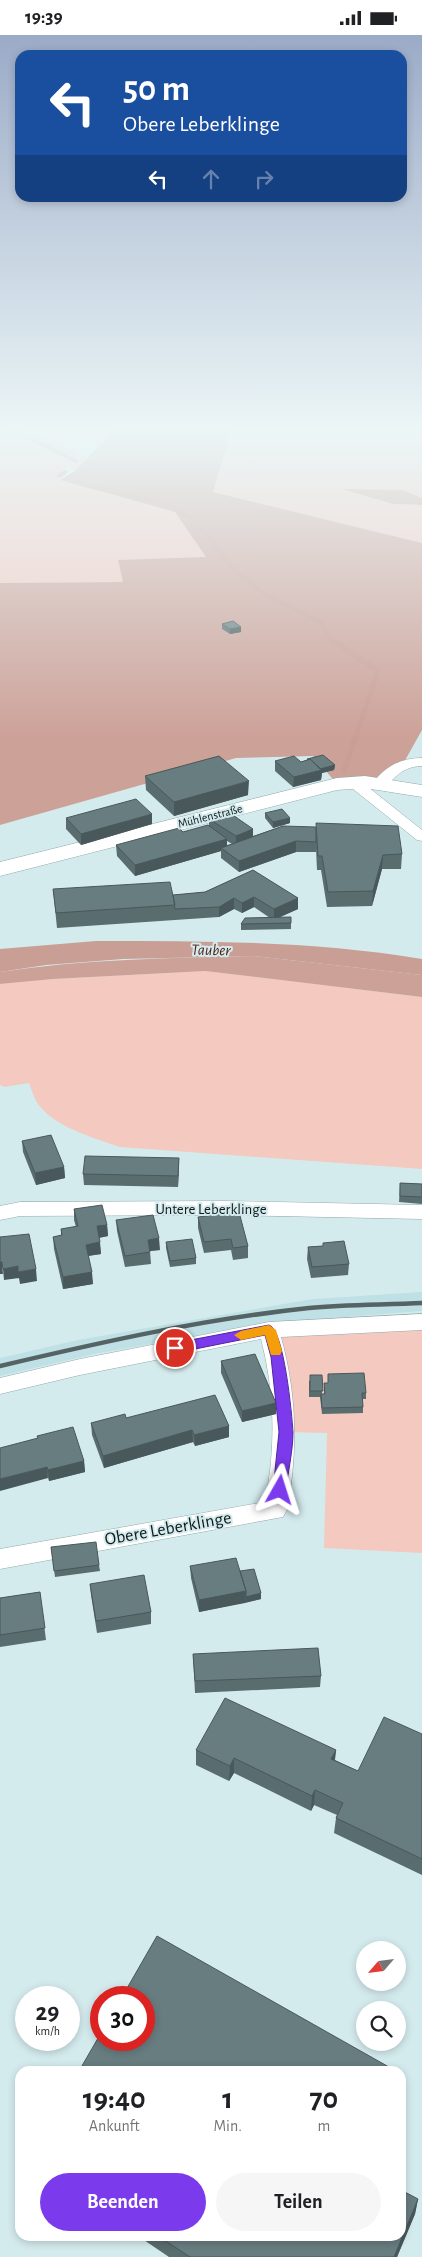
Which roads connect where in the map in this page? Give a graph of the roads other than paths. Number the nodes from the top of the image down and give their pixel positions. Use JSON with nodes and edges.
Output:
{"nodes":[{"id":1,"x":422,"y":762,"type":"edge"},
{"id":2,"x":353,"y":782,"type":"junction"},
{"id":3,"x":380,"y":783,"type":"junction"},
{"id":4,"x":422,"y":791,"type":"edge"},
{"id":5,"x":422,"y":837,"type":"edge"},
{"id":6,"x":0,"y":869,"type":"edge"},
{"id":7,"x":422,"y":1212,"type":"edge"},
{"id":8,"x":0,"y":1213,"type":"edge"},
{"id":9,"x":422,"y":1321,"type":"edge"},
{"id":10,"x":269,"y":1330,"type":"junction"},
{"id":11,"x":0,"y":1386,"type":"edge"},
{"id":12,"x":0,"y":1559,"type":"edge"}],
"edges":[{"from":1,"to":3,"type":"street"},
{"from":2,"to":3,"type":"main road","name":"Mühlenstraße"},
{"from":2,"to":5,"type":"street"},
{"from":2,"to":6,"type":"main road","name":"Mühlenstraße"},
{"from":3,"to":4,"type":"main road","name":"Mühlenstraße"},
{"from":7,"to":8,"type":"street","name":"Untere Leberklinge"},
{"from":9,"to":10,"type":"street"},
{"from":10,"to":11,"type":"street"},
{"from":10,"to":12,"type":"street","name":"Obere Leberklinge"}]}
